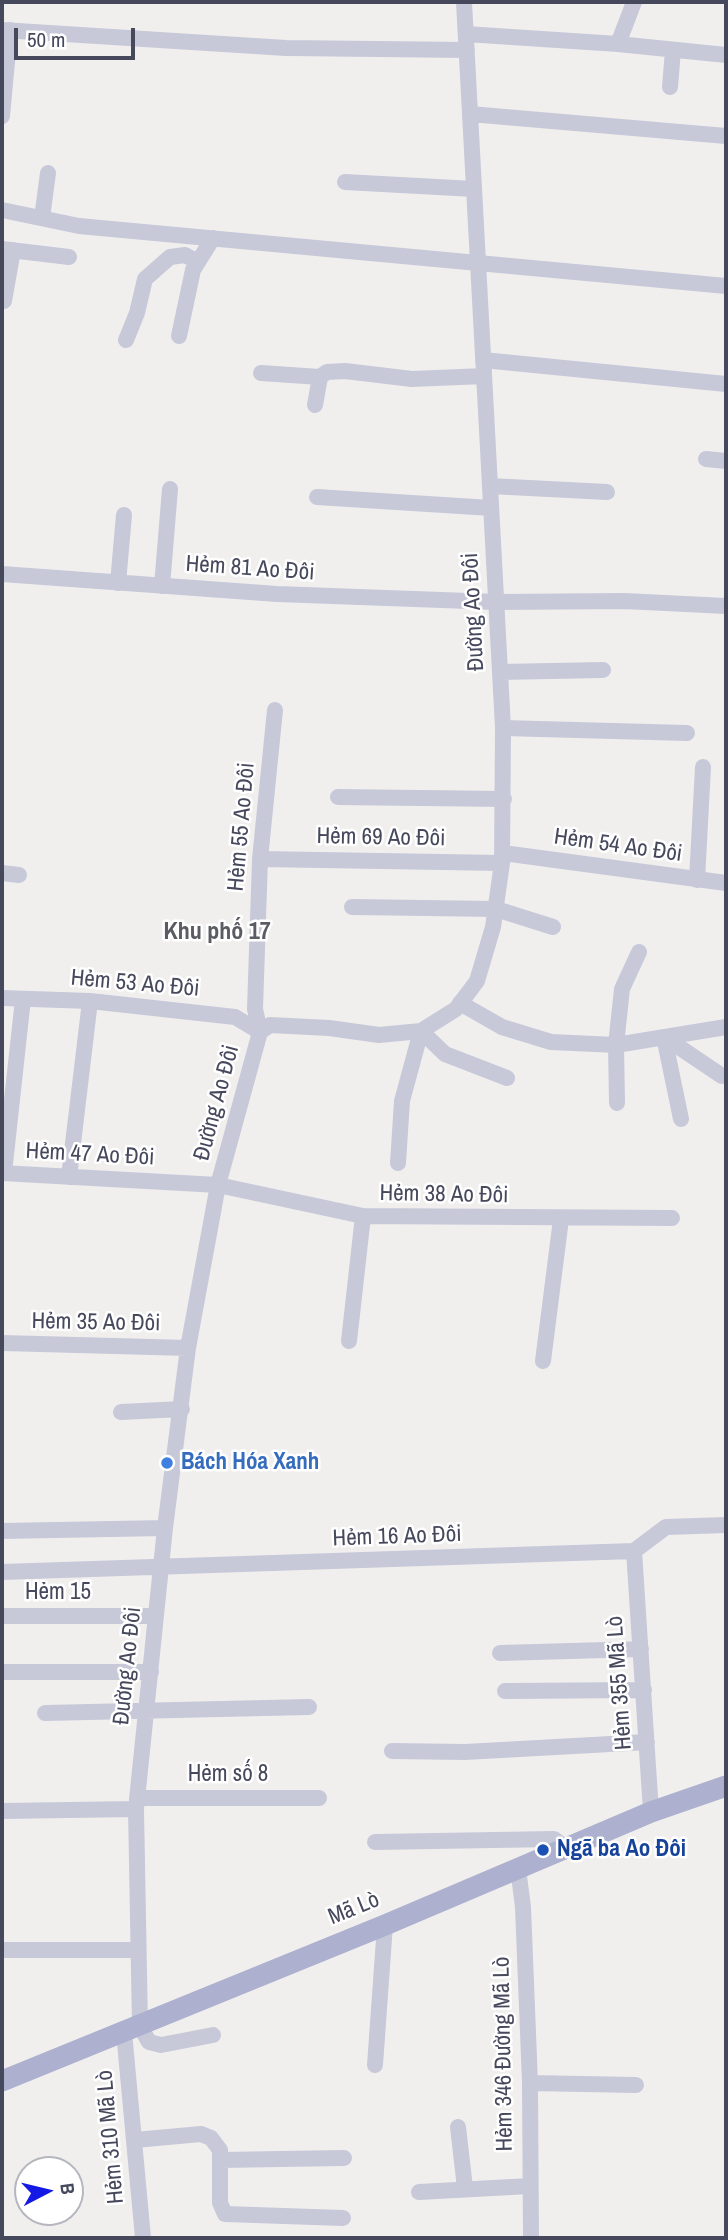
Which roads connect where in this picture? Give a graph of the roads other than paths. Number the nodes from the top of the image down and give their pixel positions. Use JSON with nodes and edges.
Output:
{"nodes":[{"id":1,"x":450,"y":2,"type":"edge"},
{"id":2,"x":464,"y":2,"type":"edge"},
{"id":3,"x":634,"y":2,"type":"edge"},
{"id":4,"x":6,"y":30,"type":"edge"},
{"id":5,"x":466,"y":42,"type":"junction"},
{"id":6,"x":618,"y":44,"type":"junction"},
{"id":7,"x":673,"y":50,"type":"junction"},
{"id":8,"x":726,"y":55,"type":"edge"},
{"id":9,"x":670,"y":87,"type":"dead end"},
{"id":10,"x":470,"y":114,"type":"junction"},
{"id":11,"x":2,"y":116,"type":"edge"},
{"id":12,"x":726,"y":136,"type":"edge"},
{"id":13,"x":48,"y":173,"type":"dead end"},
{"id":14,"x":345,"y":182,"type":"dead end"},
{"id":15,"x":474,"y":188,"type":"junction"},
{"id":16,"x":2,"y":210,"type":"edge"},
{"id":17,"x":42,"y":218,"type":"junction"},
{"id":18,"x":213,"y":238,"type":"junction"},
{"id":19,"x":8,"y":249,"type":"edge"},
{"id":20,"x":69,"y":257,"type":"dead end"},
{"id":21,"x":478,"y":260,"type":"junction"},
{"id":22,"x":198,"y":262,"type":"junction"},
{"id":23,"x":726,"y":286,"type":"edge"},
{"id":24,"x":4,"y":301,"type":"dead end"},
{"id":25,"x":179,"y":336,"type":"dead end"},
{"id":26,"x":126,"y":340,"type":"dead end"},
{"id":27,"x":483,"y":368,"type":"junction"},
{"id":28,"x":261,"y":373,"type":"dead end"},
{"id":29,"x":320,"y":377,"type":"junction"},
{"id":30,"x":726,"y":384,"type":"edge"},
{"id":31,"x":315,"y":405,"type":"dead end"},
{"id":32,"x":706,"y":459,"type":"dead end"},
{"id":33,"x":726,"y":461,"type":"edge"},
{"id":34,"x":489,"y":486,"type":"junction"},
{"id":35,"x":170,"y":489,"type":"dead end"},
{"id":36,"x":607,"y":492,"type":"dead end"},
{"id":37,"x":317,"y":498,"type":"dead end"},
{"id":38,"x":491,"y":508,"type":"junction"},
{"id":39,"x":124,"y":515,"type":"dead end"},
{"id":40,"x":2,"y":574,"type":"edge"},
{"id":41,"x":118,"y":583,"type":"junction"},
{"id":42,"x":162,"y":586,"type":"junction"},
{"id":43,"x":496,"y":602,"type":"junction"},
{"id":44,"x":726,"y":606,"type":"edge"},
{"id":45,"x":603,"y":670,"type":"dead end"},
{"id":46,"x":500,"y":672,"type":"junction"},
{"id":47,"x":275,"y":710,"type":"dead end"},
{"id":48,"x":503,"y":728,"type":"junction"},
{"id":49,"x":687,"y":733,"type":"dead end"},
{"id":50,"x":703,"y":767,"type":"dead end"},
{"id":51,"x":338,"y":797,"type":"dead end"},
{"id":52,"x":504,"y":799,"type":"junction"},
{"id":53,"x":503,"y":858,"type":"junction"},
{"id":54,"x":260,"y":859,"type":"junction"},
{"id":55,"x":2,"y":873,"type":"edge"},
{"id":56,"x":19,"y":875,"type":"dead end"},
{"id":57,"x":697,"y":880,"type":"junction"},
{"id":58,"x":726,"y":883,"type":"edge"},
{"id":59,"x":352,"y":907,"type":"dead end"},
{"id":60,"x":496,"y":909,"type":"junction"},
{"id":61,"x":553,"y":927,"type":"dead end"},
{"id":62,"x":639,"y":953,"type":"dead end"},
{"id":63,"x":2,"y":998,"type":"edge"},
{"id":64,"x":23,"y":999,"type":"junction"},
{"id":65,"x":90,"y":1001,"type":"junction"},
{"id":66,"x":460,"y":1003,"type":"junction"},
{"id":67,"x":726,"y":1027,"type":"edge"},
{"id":68,"x":421,"y":1031,"type":"junction"},
{"id":69,"x":260,"y":1032,"type":"junction"},
{"id":70,"x":664,"y":1037,"type":"junction"},
{"id":71,"x":616,"y":1045,"type":"junction"},
{"id":72,"x":722,"y":1076,"type":"dead end"},
{"id":73,"x":507,"y":1078,"type":"dead end"},
{"id":74,"x":617,"y":1103,"type":"dead end"},
{"id":75,"x":681,"y":1119,"type":"dead end"},
{"id":76,"x":398,"y":1163,"type":"dead end"},
{"id":77,"x":3,"y":1173,"type":"edge"},
{"id":78,"x":69,"y":1177,"type":"junction"},
{"id":79,"x":218,"y":1185,"type":"junction"},
{"id":80,"x":363,"y":1216,"type":"junction"},
{"id":81,"x":672,"y":1218,"type":"dead end"},
{"id":82,"x":561,"y":1219,"type":"junction"},
{"id":83,"x":349,"y":1340,"type":"dead end"},
{"id":84,"x":2,"y":1343,"type":"edge"},
{"id":85,"x":188,"y":1348,"type":"junction"},
{"id":86,"x":543,"y":1361,"type":"dead end"},
{"id":87,"x":182,"y":1409,"type":"junction"},
{"id":88,"x":121,"y":1412,"type":"dead end"},
{"id":89,"x":726,"y":1525,"type":"edge"},
{"id":90,"x":165,"y":1528,"type":"junction"},
{"id":91,"x":2,"y":1531,"type":"edge"},
{"id":92,"x":635,"y":1551,"type":"junction"},
{"id":93,"x":161,"y":1569,"type":"junction"},
{"id":94,"x":2,"y":1572,"type":"edge"},
{"id":95,"x":2,"y":1616,"type":"edge"},
{"id":96,"x":156,"y":1616,"type":"junction"},
{"id":97,"x":641,"y":1649,"type":"junction"},
{"id":98,"x":500,"y":1653,"type":"dead end"},
{"id":99,"x":2,"y":1672,"type":"edge"},
{"id":100,"x":151,"y":1672,"type":"junction"},
{"id":101,"x":643,"y":1690,"type":"junction"},
{"id":102,"x":505,"y":1691,"type":"dead end"},
{"id":103,"x":309,"y":1707,"type":"dead end"},
{"id":104,"x":147,"y":1711,"type":"junction"},
{"id":105,"x":45,"y":1713,"type":"dead end"},
{"id":106,"x":647,"y":1742,"type":"junction"},
{"id":107,"x":392,"y":1751,"type":"dead end"},
{"id":108,"x":726,"y":1786,"type":"edge"},
{"id":109,"x":319,"y":1798,"type":"dead end"},
{"id":110,"x":137,"y":1803,"type":"junction"},
{"id":111,"x":2,"y":1811,"type":"edge"},
{"id":112,"x":651,"y":1812,"type":"junction"},
{"id":113,"x":374,"y":1842,"type":"dead end"},
{"id":114,"x":566,"y":1848,"type":"junction"},
{"id":115,"x":518,"y":1868,"type":"junction"},
{"id":116,"x":384,"y":1925,"type":"junction"},
{"id":117,"x":2,"y":1950,"type":"edge"},
{"id":118,"x":137,"y":1950,"type":"junction"},
{"id":119,"x":132,"y":2029,"type":"junction"},
{"id":120,"x":213,"y":2035,"type":"dead end"},
{"id":121,"x":375,"y":2065,"type":"dead end"},
{"id":122,"x":2,"y":2081,"type":"edge"},
{"id":123,"x":530,"y":2083,"type":"junction"},
{"id":124,"x":636,"y":2085,"type":"dead end"},
{"id":125,"x":458,"y":2127,"type":"dead end"},
{"id":126,"x":135,"y":2140,"type":"junction"},
{"id":127,"x":344,"y":2158,"type":"dead end"},
{"id":128,"x":220,"y":2160,"type":"junction"},
{"id":129,"x":530,"y":2186,"type":"junction"},
{"id":130,"x":465,"y":2188,"type":"junction"},
{"id":131,"x":419,"y":2192,"type":"dead end"},
{"id":132,"x":342,"y":2218,"type":"dead end"},
{"id":133,"x":143,"y":2238,"type":"edge"},
{"id":134,"x":531,"y":2238,"type":"edge"}],
"edges":[{"from":1,"to":2,"type":"street"},
{"from":2,"to":5,"type":"street","name":"Đường Ao Đôi"},
{"from":3,"to":6,"type":"street"},
{"from":4,"to":5,"type":"street"},
{"from":4,"to":11,"type":"street"},
{"from":5,"to":6,"type":"street"},
{"from":5,"to":10,"type":"street","name":"Đường Ao Đôi"},
{"from":6,"to":7,"type":"street"},
{"from":7,"to":8,"type":"street"},
{"from":7,"to":9,"type":"street"},
{"from":10,"to":12,"type":"street"},
{"from":10,"to":15,"type":"street","name":"Đường Ao Đôi"},
{"from":13,"to":17,"type":"street"},
{"from":14,"to":15,"type":"street"},
{"from":15,"to":21,"type":"street","name":"Đường Ao Đôi"},
{"from":16,"to":17,"type":"street"},
{"from":17,"to":18,"type":"street"},
{"from":18,"to":21,"type":"street"},
{"from":18,"to":22,"type":"street"},
{"from":19,"to":20,"type":"street"},
{"from":19,"to":24,"type":"street"},
{"from":21,"to":23,"type":"street"},
{"from":21,"to":27,"type":"street","name":"Đường Ao Đôi"},
{"from":22,"to":25,"type":"street"},
{"from":22,"to":26,"type":"street"},
{"from":27,"to":29,"type":"street"},
{"from":27,"to":30,"type":"street"},
{"from":27,"to":34,"type":"street","name":"Đường Ao Đôi"},
{"from":28,"to":29,"type":"street"},
{"from":29,"to":31,"type":"street"},
{"from":32,"to":33,"type":"street"},
{"from":34,"to":36,"type":"street"},
{"from":34,"to":38,"type":"street","name":"Đường Ao Đôi"},
{"from":35,"to":42,"type":"street"},
{"from":37,"to":38,"type":"street"},
{"from":38,"to":43,"type":"street","name":"Đường Ao Đôi"},
{"from":39,"to":41,"type":"street"},
{"from":40,"to":41,"type":"street","name":"Hẻm 81 Ao Đôi"},
{"from":41,"to":42,"type":"street","name":"Hẻm 81 Ao Đôi"},
{"from":42,"to":43,"type":"street","name":"Hẻm 81 Ao Đôi"},
{"from":43,"to":44,"type":"street","name":"Hẻm 81 Ao Đôi"},
{"from":43,"to":46,"type":"street","name":"Đường Ao Đôi"},
{"from":45,"to":46,"type":"street"},
{"from":46,"to":48,"type":"street","name":"Đường Ao Đôi"},
{"from":47,"to":54,"type":"street","name":"Hẻm 55 Ao Đôi"},
{"from":48,"to":49,"type":"street"},
{"from":48,"to":52,"type":"street","name":"Đường Ao Đôi"},
{"from":50,"to":57,"type":"street"},
{"from":51,"to":52,"type":"street"},
{"from":52,"to":53,"type":"street","name":"Đường Ao Đôi"},
{"from":53,"to":54,"type":"street","name":"Hẻm 69 Ao Đôi"},
{"from":53,"to":57,"type":"street","name":"Hẻm 54 Ao Đôi"},
{"from":53,"to":60,"type":"street","name":"Đường Ao Đôi"},
{"from":54,"to":69,"type":"street","name":"Hẻm 55 Ao Đôi"},
{"from":55,"to":56,"type":"street"},
{"from":57,"to":58,"type":"street","name":"Hẻm 54 Ao Đôi"},
{"from":59,"to":60,"type":"street"},
{"from":60,"to":61,"type":"street"},
{"from":60,"to":66,"type":"street","name":"Đường Ao Đôi"},
{"from":62,"to":71,"type":"street"},
{"from":63,"to":64,"type":"street","name":"Hẻm 53 Ao Đôi"},
{"from":64,"to":65,"type":"street","name":"Hẻm 53 Ao Đôi"},
{"from":64,"to":77,"type":"street"},
{"from":65,"to":69,"type":"street","name":"Hẻm 53 Ao Đôi"},
{"from":65,"to":78,"type":"street"},
{"from":66,"to":68,"type":"street","name":"Đường Ao Đôi"},
{"from":66,"to":71,"type":"street"},
{"from":67,"to":70,"type":"street"},
{"from":68,"to":69,"type":"street","name":"Đường Ao Đôi"},
{"from":68,"to":73,"type":"street"},
{"from":68,"to":76,"type":"street"},
{"from":69,"to":79,"type":"street","name":"Đường Ao Đôi"},
{"from":70,"to":71,"type":"street"},
{"from":70,"to":72,"type":"street"},
{"from":70,"to":75,"type":"street"},
{"from":71,"to":74,"type":"street"},
{"from":77,"to":78,"type":"street","name":"Hẻm 47 Ao Đôi"},
{"from":78,"to":79,"type":"street","name":"Hẻm 47 Ao Đôi"},
{"from":79,"to":80,"type":"street","name":"Hẻm 38 Ao Đôi"},
{"from":79,"to":85,"type":"street","name":"Đường Ao Đôi"},
{"from":80,"to":82,"type":"street","name":"Hẻm 38 Ao Đôi"},
{"from":80,"to":83,"type":"street"},
{"from":81,"to":82,"type":"street","name":"Hẻm 38 Ao Đôi"},
{"from":82,"to":86,"type":"street"},
{"from":84,"to":85,"type":"street","name":"Hẻm 35 Ao Đôi"},
{"from":85,"to":87,"type":"street","name":"Đường Ao Đôi"},
{"from":87,"to":88,"type":"street"},
{"from":87,"to":90,"type":"street","name":"Đường Ao Đôi"},
{"from":89,"to":92,"type":"street"},
{"from":90,"to":91,"type":"street"},
{"from":90,"to":93,"type":"street","name":"Đường Ao Đôi"},
{"from":92,"to":93,"type":"street","name":"Hẻm 16 Ao Đôi"},
{"from":92,"to":97,"type":"street","name":"Hẻm 355 Mã Lò"},
{"from":93,"to":94,"type":"street","name":"Hẻm 16 Ao Đôi"},
{"from":93,"to":96,"type":"street","name":"Đường Ao Đôi"},
{"from":95,"to":96,"type":"street","name":"Hẻm 15"},
{"from":96,"to":100,"type":"street","name":"Đường Ao Đôi"},
{"from":97,"to":98,"type":"street"},
{"from":97,"to":101,"type":"street","name":"Hẻm 355 Mã Lò"},
{"from":99,"to":100,"type":"street"},
{"from":100,"to":104,"type":"street","name":"Đường Ao Đôi"},
{"from":101,"to":102,"type":"street"},
{"from":101,"to":106,"type":"street","name":"Hẻm 355 Mã Lò"},
{"from":103,"to":104,"type":"street"},
{"from":104,"to":105,"type":"street"},
{"from":104,"to":110,"type":"street","name":"Đường Ao Đôi"},
{"from":106,"to":107,"type":"street"},
{"from":106,"to":112,"type":"street","name":"Hẻm 355 Mã Lò"},
{"from":108,"to":112,"type":"main road","name":"Mã Lò"},
{"from":109,"to":110,"type":"street","name":"Hẻm số 8"},
{"from":110,"to":111,"type":"street","name":"Hẻm số 8"},
{"from":110,"to":118,"type":"street","name":"Đường Ao Đôi"},
{"from":112,"to":114,"type":"main road","name":"Mã Lò"},
{"from":113,"to":114,"type":"street"},
{"from":114,"to":115,"type":"main road","name":"Mã Lò"},
{"from":115,"to":116,"type":"main road","name":"Mã Lò"},
{"from":115,"to":123,"type":"street","name":"Hẻm 346 Đường Mã Lò"},
{"from":116,"to":119,"type":"main road","name":"Mã Lò"},
{"from":116,"to":121,"type":"street"},
{"from":117,"to":118,"type":"street"},
{"from":118,"to":119,"type":"street","name":"Đường Ao Đôi"},
{"from":119,"to":120,"type":"street"},
{"from":119,"to":122,"type":"main road","name":"Mã Lò"},
{"from":119,"to":126,"type":"street","name":"Hẻm 310 Mã Lò"},
{"from":123,"to":124,"type":"street"},
{"from":123,"to":129,"type":"street","name":"Hẻm 346 Đường Mã Lò"},
{"from":125,"to":130,"type":"street"},
{"from":126,"to":128,"type":"street"},
{"from":126,"to":133,"type":"street","name":"Hẻm 310 Mã Lò"},
{"from":127,"to":128,"type":"street"},
{"from":128,"to":132,"type":"street"},
{"from":129,"to":130,"type":"street"},
{"from":129,"to":134,"type":"street","name":"Hẻm 346 Đường Mã Lò"},
{"from":130,"to":131,"type":"street"}]}
